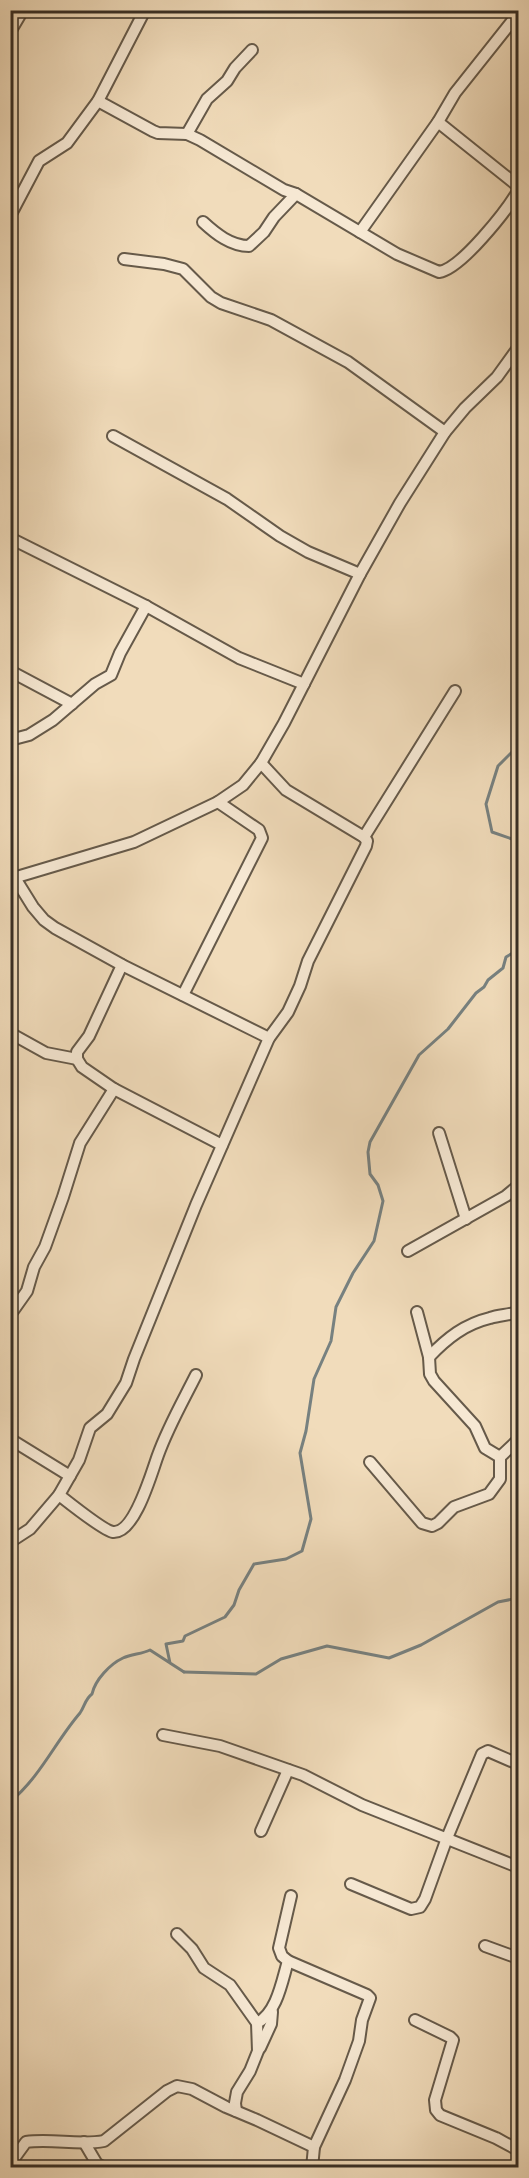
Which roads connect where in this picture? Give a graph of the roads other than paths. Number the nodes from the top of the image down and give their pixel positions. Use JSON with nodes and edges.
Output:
{"nodes":[{"id":1,"x":23,"y":10,"type":"edge"},
{"id":2,"x":146,"y":10,"type":"edge"},
{"id":3,"x":515,"y":14,"type":"edge"},
{"id":4,"x":10,"y":32,"type":"edge"},
{"id":5,"x":252,"y":50,"type":"dead end"},
{"id":6,"x":98,"y":101,"type":"junction"},
{"id":7,"x":438,"y":122,"type":"junction"},
{"id":8,"x":186,"y":134,"type":"junction"},
{"id":9,"x":519,"y":186,"type":"edge"},
{"id":10,"x":519,"y":191,"type":"edge"},
{"id":11,"x":296,"y":194,"type":"junction"},
{"id":12,"x":10,"y":216,"type":"edge"},
{"id":13,"x":203,"y":222,"type":"dead end"},
{"id":14,"x":360,"y":232,"type":"junction"},
{"id":15,"x":124,"y":259,"type":"dead end"},
{"id":16,"x":519,"y":348,"type":"edge"},
{"id":17,"x":445,"y":432,"type":"junction"},
{"id":18,"x":113,"y":436,"type":"dead end"},
{"id":19,"x":10,"y":538,"type":"edge"},
{"id":20,"x":360,"y":574,"type":"junction"},
{"id":21,"x":146,"y":606,"type":"junction"},
{"id":22,"x":10,"y":671,"type":"edge"},
{"id":23,"x":304,"y":684,"type":"junction"},
{"id":24,"x":454,"y":691,"type":"dead end"},
{"id":25,"x":72,"y":704,"type":"junction"},
{"id":26,"x":10,"y":740,"type":"edge"},
{"id":27,"x":261,"y":763,"type":"junction"},
{"id":28,"x":218,"y":802,"type":"junction"},
{"id":29,"x":364,"y":837,"type":"junction"},
{"id":30,"x":13,"y":879,"type":"edge"},
{"id":31,"x":122,"y":965,"type":"junction"},
{"id":32,"x":183,"y":995,"type":"junction"},
{"id":33,"x":10,"y":1033,"type":"edge"},
{"id":34,"x":269,"y":1038,"type":"junction"},
{"id":35,"x":77,"y":1059,"type":"junction"},
{"id":36,"x":114,"y":1089,"type":"junction"},
{"id":37,"x":438,"y":1133,"type":"dead end"},
{"id":38,"x":222,"y":1145,"type":"junction"},
{"id":39,"x":519,"y":1186,"type":"edge"},
{"id":40,"x":466,"y":1219,"type":"junction"},
{"id":41,"x":408,"y":1251,"type":"dead end"},
{"id":42,"x":417,"y":1312,"type":"dead end"},
{"id":43,"x":519,"y":1312,"type":"edge"},
{"id":44,"x":10,"y":1315,"type":"edge"},
{"id":45,"x":429,"y":1357,"type":"junction"},
{"id":46,"x":196,"y":1375,"type":"dead end"},
{"id":47,"x":10,"y":1439,"type":"edge"},
{"id":48,"x":519,"y":1440,"type":"edge"},
{"id":49,"x":500,"y":1456,"type":"junction"},
{"id":50,"x":370,"y":1462,"type":"dead end"},
{"id":51,"x":70,"y":1476,"type":"junction"},
{"id":52,"x":59,"y":1495,"type":"junction"},
{"id":53,"x":10,"y":1542,"type":"edge"},
{"id":54,"x":163,"y":1735,"type":"dead end"},
{"id":55,"x":519,"y":1764,"type":"edge"},
{"id":56,"x":288,"y":1770,"type":"junction"},
{"id":57,"x":261,"y":1831,"type":"dead end"},
{"id":58,"x":447,"y":1838,"type":"junction"},
{"id":59,"x":519,"y":1867,"type":"edge"},
{"id":60,"x":351,"y":1884,"type":"dead end"},
{"id":61,"x":291,"y":1896,"type":"dead end"},
{"id":62,"x":177,"y":1934,"type":"dead end"},
{"id":63,"x":485,"y":1946,"type":"dead end"},
{"id":64,"x":519,"y":1958,"type":"edge"},
{"id":65,"x":288,"y":1961,"type":"junction"},
{"id":66,"x":273,"y":2006,"type":"junction"},
{"id":67,"x":415,"y":2020,"type":"dead end"},
{"id":68,"x":257,"y":2023,"type":"junction"},
{"id":69,"x":258,"y":2051,"type":"junction"},
{"id":70,"x":236,"y":2111,"type":"junction"},
{"id":71,"x":84,"y":2142,"type":"junction"},
{"id":72,"x":314,"y":2147,"type":"junction"},
{"id":73,"x":519,"y":2150,"type":"edge"},
{"id":74,"x":10,"y":2164,"type":"edge"},
{"id":75,"x":105,"y":2168,"type":"edge"},
{"id":76,"x":116,"y":2168,"type":"edge"},
{"id":77,"x":121,"y":2168,"type":"edge"},
{"id":78,"x":312,"y":2168,"type":"edge"}],
"edges":[{"from":1,"to":4,"type":"street"},
{"from":2,"to":6,"type":"street"},
{"from":3,"to":7,"type":"street"},
{"from":5,"to":8,"type":"street"},
{"from":6,"to":8,"type":"street"},
{"from":6,"to":12,"type":"street"},
{"from":7,"to":9,"type":"street"},
{"from":7,"to":14,"type":"street"},
{"from":8,"to":11,"type":"street"},
{"from":10,"to":14,"type":"street"},
{"from":11,"to":13,"type":"street"},
{"from":11,"to":14,"type":"street"},
{"from":15,"to":17,"type":"street"},
{"from":16,"to":17,"type":"street"},
{"from":17,"to":20,"type":"street"},
{"from":18,"to":20,"type":"street"},
{"from":19,"to":21,"type":"street"},
{"from":20,"to":23,"type":"street"},
{"from":21,"to":23,"type":"street"},
{"from":21,"to":25,"type":"street"},
{"from":22,"to":25,"type":"street"},
{"from":23,"to":27,"type":"street"},
{"from":24,"to":29,"type":"street"},
{"from":25,"to":26,"type":"street"},
{"from":27,"to":28,"type":"street"},
{"from":27,"to":29,"type":"street"},
{"from":28,"to":30,"type":"street"},
{"from":28,"to":32,"type":"street"},
{"from":29,"to":34,"type":"street"},
{"from":30,"to":31,"type":"street"},
{"from":31,"to":32,"type":"street"},
{"from":31,"to":35,"type":"street"},
{"from":32,"to":34,"type":"street"},
{"from":33,"to":35,"type":"street"},
{"from":34,"to":38,"type":"street"},
{"from":35,"to":36,"type":"street"},
{"from":36,"to":38,"type":"street"},
{"from":36,"to":44,"type":"street"},
{"from":37,"to":40,"type":"street"},
{"from":38,"to":51,"type":"street"},
{"from":39,"to":40,"type":"street"},
{"from":40,"to":41,"type":"street"},
{"from":42,"to":45,"type":"street"},
{"from":43,"to":45,"type":"street"},
{"from":45,"to":49,"type":"street"},
{"from":46,"to":52,"type":"street"},
{"from":47,"to":51,"type":"street"},
{"from":48,"to":49,"type":"street"},
{"from":49,"to":50,"type":"street"},
{"from":51,"to":52,"type":"street"},
{"from":52,"to":53,"type":"street"},
{"from":54,"to":56,"type":"street"},
{"from":55,"to":58,"type":"street"},
{"from":56,"to":57,"type":"street"},
{"from":56,"to":58,"type":"street"},
{"from":58,"to":59,"type":"street"},
{"from":58,"to":60,"type":"street"},
{"from":61,"to":65,"type":"street"},
{"from":62,"to":68,"type":"street"},
{"from":63,"to":64,"type":"street"},
{"from":65,"to":66,"type":"street"},
{"from":65,"to":72,"type":"street"},
{"from":66,"to":68,"type":"street"},
{"from":66,"to":69,"type":"street"},
{"from":67,"to":73,"type":"street"},
{"from":68,"to":69,"type":"street"},
{"from":69,"to":70,"type":"street"},
{"from":70,"to":71,"type":"street"},
{"from":70,"to":72,"type":"street"},
{"from":71,"to":74,"type":"street"},
{"from":71,"to":75,"type":"street"},
{"from":72,"to":78,"type":"street"},
{"from":76,"to":77,"type":"street"}]}
